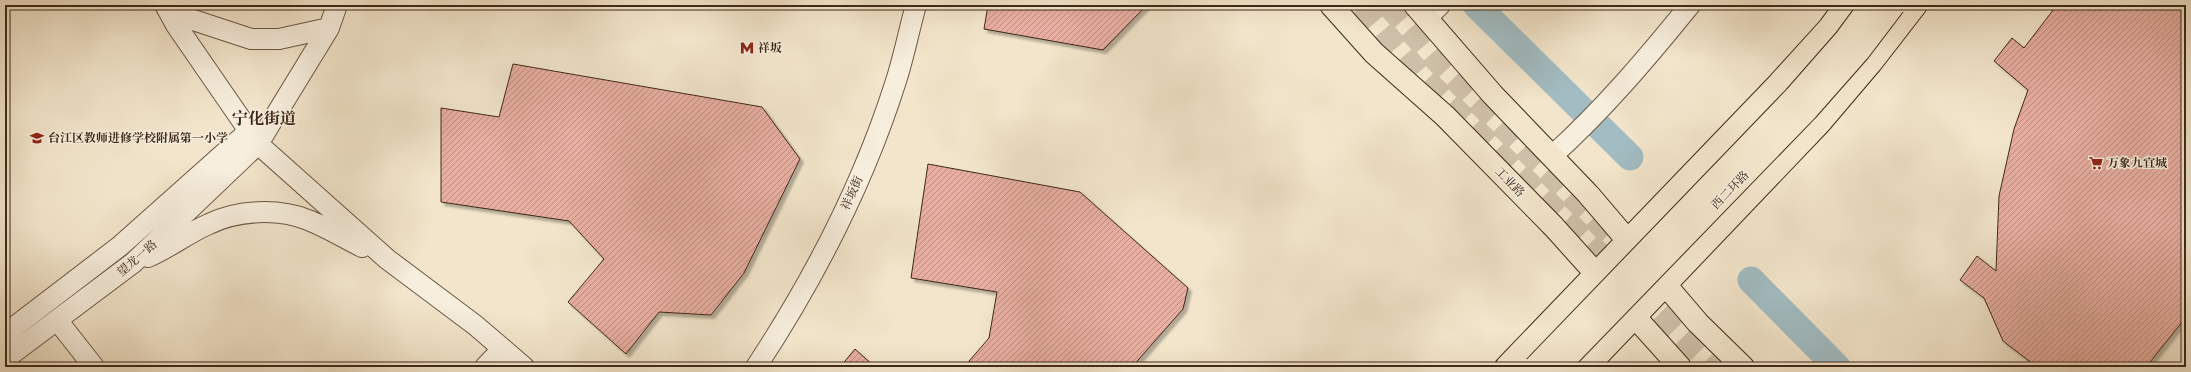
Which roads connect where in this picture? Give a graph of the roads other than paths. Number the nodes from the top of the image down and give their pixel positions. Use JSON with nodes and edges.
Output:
{"nodes":[{"id":1,"x":337,"y":5,"type":"edge"},
{"id":2,"x":916,"y":5,"type":"edge"},
{"id":3,"x":1331,"y":5,"type":"edge"},
{"id":4,"x":1690,"y":5,"type":"edge"},
{"id":5,"x":1846,"y":5,"type":"edge"},
{"id":6,"x":1871,"y":5,"type":"edge"},
{"id":7,"x":1894,"y":5,"type":"edge"},
{"id":8,"x":1916,"y":5,"type":"edge"},
{"id":9,"x":167,"y":9,"type":"edge"},
{"id":10,"x":1427,"y":9,"type":"edge"},
{"id":11,"x":329,"y":28,"type":"junction"},
{"id":12,"x":253,"y":138,"type":"junction"},
{"id":13,"x":1552,"y":156,"type":"junction"},
{"id":14,"x":1628,"y":241,"type":"junction"},
{"id":15,"x":387,"y":259,"type":"junction"},
{"id":16,"x":133,"y":263,"type":"junction"},
{"id":17,"x":1596,"y":275,"type":"junction"},
{"id":18,"x":1665,"y":284,"type":"junction"},
{"id":19,"x":1634,"y":318,"type":"junction"},
{"id":20,"x":57,"y":320,"type":"junction"},
{"id":21,"x":5,"y":334,"type":"edge"},
{"id":22,"x":502,"y":348,"type":"junction"},
{"id":23,"x":5,"y":359,"type":"edge"},
{"id":24,"x":94,"y":367,"type":"edge"},
{"id":25,"x":485,"y":367,"type":"edge"},
{"id":26,"x":524,"y":367,"type":"edge"},
{"id":27,"x":756,"y":367,"type":"edge"},
{"id":28,"x":1506,"y":367,"type":"edge"},
{"id":29,"x":1535,"y":367,"type":"edge"},
{"id":30,"x":1558,"y":367,"type":"edge"},
{"id":31,"x":1587,"y":367,"type":"edge"},
{"id":32,"x":1680,"y":367,"type":"edge"},
{"id":33,"x":1743,"y":367,"type":"edge"}],
"edges":[{"from":1,"to":11,"type":"street"},
{"from":2,"to":27,"type":"street","name":"祥坂街"},
{"from":3,"to":17,"type":"main road","name":"工业路"},
{"from":4,"to":13,"type":"street"},
{"from":5,"to":14,"type":"main road"},
{"from":6,"to":29,"type":"main road","name":"西二环路","bridge":true},
{"from":7,"to":30,"type":"main road","name":"西二环路","bridge":true},
{"from":8,"to":18,"type":"main road"},
{"from":9,"to":11,"type":"street"},
{"from":9,"to":12,"type":"street"},
{"from":10,"to":13,"type":"main road"},
{"from":11,"to":12,"type":"street"},
{"from":12,"to":15,"type":"street"},
{"from":12,"to":16,"type":"street","name":"望龙一路"},
{"from":12,"to":21,"type":"street","name":"望龙一路"},
{"from":13,"to":14,"type":"main road"},
{"from":14,"to":17,"type":"main road"},
{"from":14,"to":18,"type":"main road"},
{"from":15,"to":16,"type":"street"},
{"from":15,"to":22,"type":"street"},
{"from":16,"to":20,"type":"street","name":"望龙一路"},
{"from":17,"to":19,"type":"main road","name":"工业路"},
{"from":17,"to":28,"type":"main road"},
{"from":18,"to":19,"type":"main road"},
{"from":18,"to":33,"type":"main road"},
{"from":19,"to":31,"type":"main road"},
{"from":19,"to":32,"type":"main road","name":"工业路"},
{"from":20,"to":23,"type":"street","name":"望龙一路"},
{"from":20,"to":24,"type":"street"},
{"from":22,"to":25,"type":"street"},
{"from":22,"to":26,"type":"street"}]}
